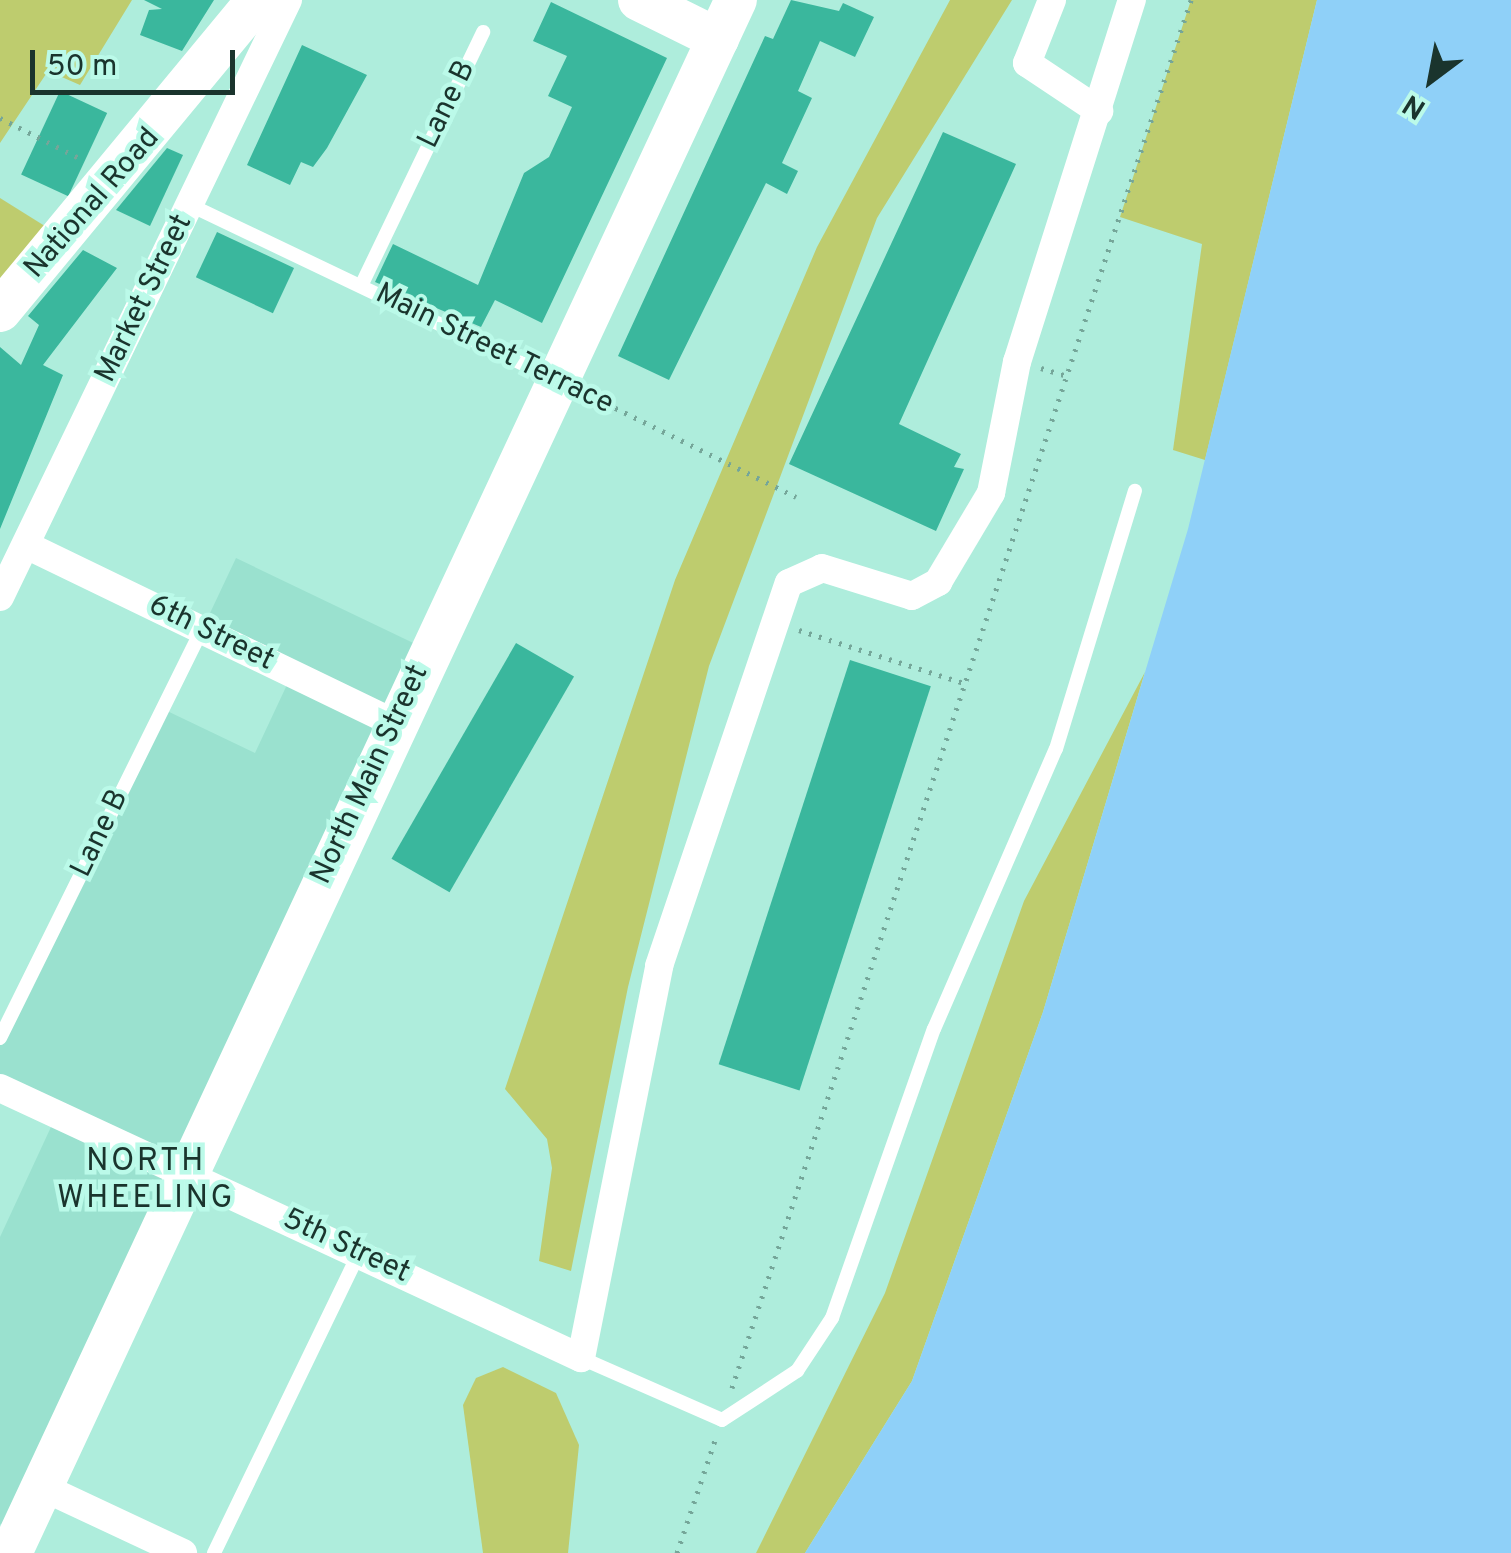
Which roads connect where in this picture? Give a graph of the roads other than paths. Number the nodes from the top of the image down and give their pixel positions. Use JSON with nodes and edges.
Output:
{"nodes":[{"id":1,"x":258,"y":0,"type":"edge"},
{"id":2,"x":288,"y":0,"type":"edge"},
{"id":3,"x":640,"y":0,"type":"edge"},
{"id":4,"x":736,"y":0,"type":"edge"},
{"id":5,"x":1052,"y":0,"type":"edge"},
{"id":6,"x":1132,"y":0,"type":"edge"},
{"id":7,"x":483,"y":32,"type":"dead end"},
{"id":8,"x":718,"y":39,"type":"junction"},
{"id":9,"x":1099,"y":111,"type":"junction"},
{"id":10,"x":190,"y":205,"type":"junction"},
{"id":11,"x":362,"y":286,"type":"junction"},
{"id":12,"x":0,"y":312,"type":"edge"},
{"id":13,"x":558,"y":380,"type":"junction"},
{"id":14,"x":1135,"y":491,"type":"dead end"},
{"id":15,"x":26,"y":545,"type":"junction"},
{"id":16,"x":0,"y":597,"type":"edge"},
{"id":17,"x":202,"y":630,"type":"junction"},
{"id":18,"x":396,"y":724,"type":"junction"},
{"id":19,"x":0,"y":1038,"type":"edge"},
{"id":20,"x":0,"y":1088,"type":"edge"},
{"id":21,"x":185,"y":1172,"type":"junction"},
{"id":22,"x":360,"y":1253,"type":"junction"},
{"id":23,"x":582,"y":1358,"type":"junction"},
{"id":24,"x":40,"y":1486,"type":"junction"},
{"id":25,"x":10,"y":1537,"type":"edge"},
{"id":26,"x":182,"y":1553,"type":"edge"},
{"id":27,"x":214,"y":1553,"type":"edge"}],
"edges":[{"from":1,"to":12,"type":"main road","name":"National Road"},
{"from":2,"to":10,"type":"street","name":"Market Street"},
{"from":3,"to":8,"type":"main road"},
{"from":4,"to":8,"type":"main road","name":"North Main Street"},
{"from":5,"to":9,"type":"street"},
{"from":6,"to":9,"type":"street"},
{"from":7,"to":11,"type":"lane","name":"Lane B"},
{"from":8,"to":13,"type":"main road","name":"North Main Street"},
{"from":9,"to":23,"type":"street"},
{"from":10,"to":11,"type":"lane","name":"Main Street Terrace"},
{"from":10,"to":15,"type":"street","name":"Market Street"},
{"from":11,"to":13,"type":"lane","name":"Main Street Terrace"},
{"from":13,"to":18,"type":"main road","name":"North Main Street"},
{"from":14,"to":23,"type":"lane"},
{"from":15,"to":16,"type":"street","name":"Market Street"},
{"from":15,"to":17,"type":"street","name":"6th Street"},
{"from":17,"to":18,"type":"street","name":"6th Street"},
{"from":17,"to":19,"type":"lane","name":"Lane B"},
{"from":18,"to":21,"type":"main road","name":"North Main Street"},
{"from":20,"to":21,"type":"street","name":"5th Street"},
{"from":21,"to":22,"type":"street","name":"5th Street"},
{"from":21,"to":24,"type":"main road","name":"North Main Street"},
{"from":22,"to":23,"type":"street","name":"5th Street"},
{"from":22,"to":27,"type":"lane"},
{"from":24,"to":25,"type":"main road","name":"North Main Street"},
{"from":24,"to":26,"type":"street"}]}
